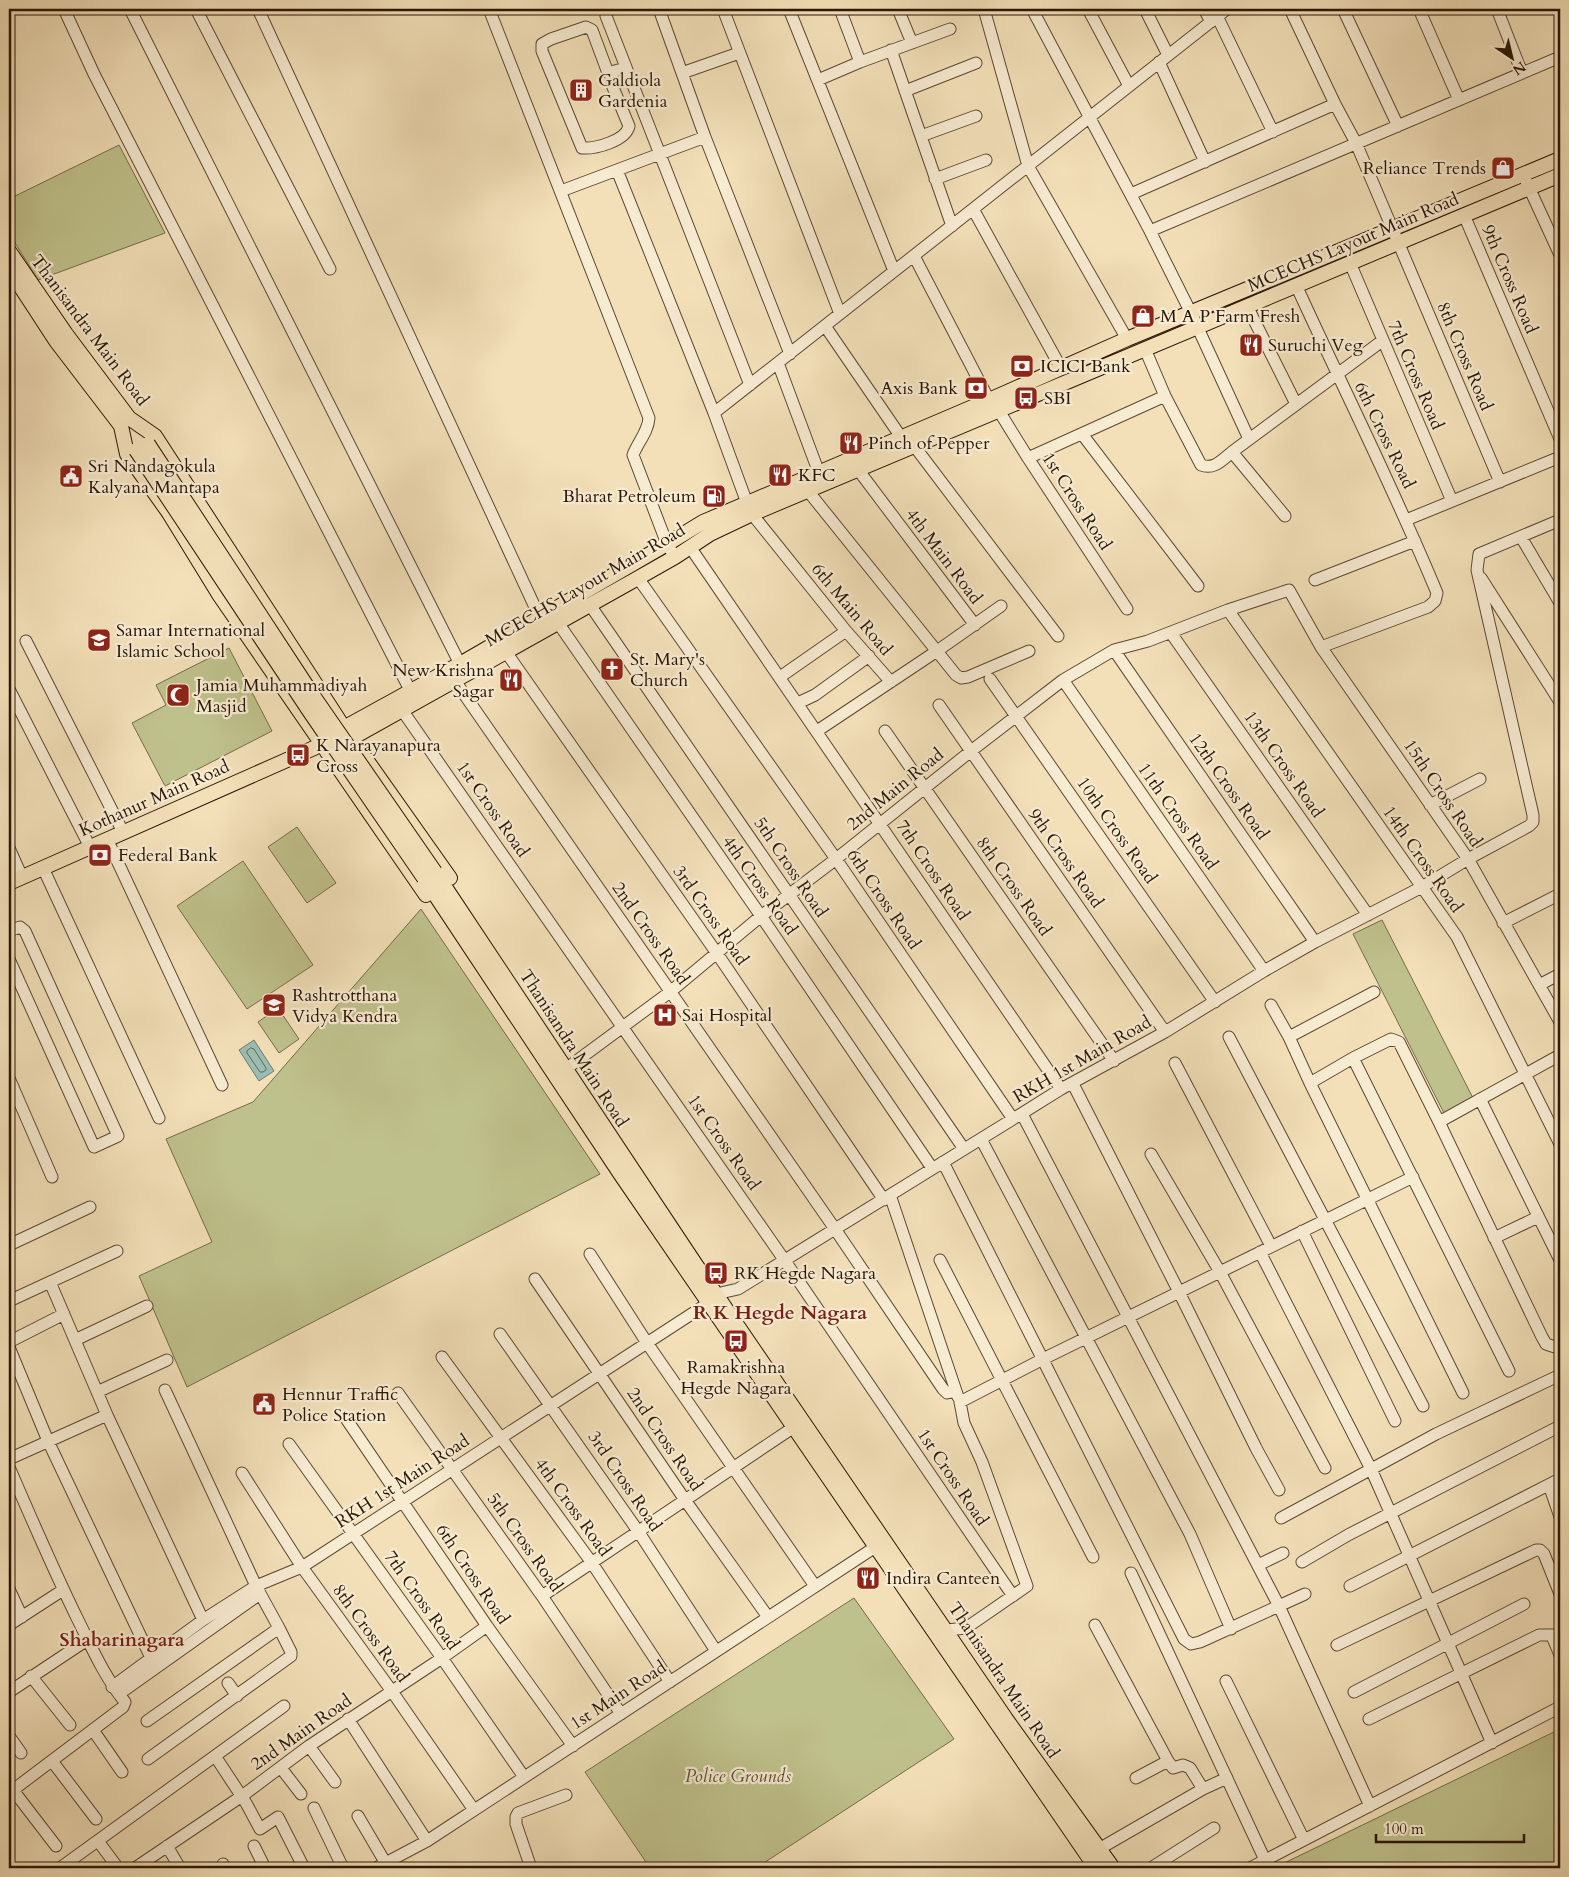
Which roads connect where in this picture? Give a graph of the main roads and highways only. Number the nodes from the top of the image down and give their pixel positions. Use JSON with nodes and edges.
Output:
{"nodes":[{"id":1,"x":1560,"y":159,"type":"edge"},
{"id":2,"x":1560,"y":175,"type":"edge"},
{"id":3,"x":1395,"y":236,"type":"junction"},
{"id":4,"x":9,"y":251,"type":"edge"},
{"id":5,"x":9,"y":269,"type":"edge"},
{"id":6,"x":1194,"y":320,"type":"junction"},
{"id":7,"x":994,"y":405,"type":"junction"},
{"id":8,"x":125,"y":422,"type":"junction"},
{"id":9,"x":854,"y":465,"type":"junction"},
{"id":10,"x":195,"y":495,"type":"junction"},
{"id":11,"x":749,"y":509,"type":"junction"},
{"id":12,"x":169,"y":513,"type":"junction"},
{"id":13,"x":550,"y":618,"type":"junction"},
{"id":14,"x":351,"y":730,"type":"junction"},
{"id":15,"x":320,"y":747,"type":"junction"},
{"id":16,"x":9,"y":883,"type":"edge"},
{"id":17,"x":451,"y":906,"type":"junction"},
{"id":18,"x":717,"y":1303,"type":"junction"},
{"id":19,"x":882,"y":1543,"type":"junction"},
{"id":20,"x":1096,"y":1868,"type":"edge"},
{"id":21,"x":1113,"y":1868,"type":"edge"}],
"edges":[{"from":1,"to":3,"type":"main road","name":"MCECHS Layout Main Road"},
{"from":2,"to":3,"type":"main road","name":"MCECHS Layout Main Road"},
{"from":3,"to":6,"type":"main road","name":"MCECHS Layout Main Road"},
{"from":3,"to":6,"type":"main road","name":"MCECHS Layout Main Road"},
{"from":4,"to":8,"type":"main road","name":"Thanisandra Main Road"},
{"from":5,"to":8,"type":"main road","name":"Thanisandra Main Road"},
{"from":6,"to":7,"type":"main road","name":"MCECHS Layout Main Road"},
{"from":6,"to":7,"type":"main road","name":"MCECHS Layout Main Road"},
{"from":7,"to":9,"type":"main road","name":"MCECHS Layout Main Road"},
{"from":7,"to":9,"type":"main road","name":"MCECHS Layout Main Road"},
{"from":8,"to":10,"type":"main road","name":"Thanisandra Main Road"},
{"from":8,"to":12,"type":"main road","name":"Thanisandra Main Road"},
{"from":8,"to":17,"type":"main road","bridge":true},
{"from":9,"to":11,"type":"main road","name":"MCECHS Layout Main Road"},
{"from":9,"to":11,"type":"main road","name":"MCECHS Layout Main Road"},
{"from":10,"to":12,"type":"main road"},
{"from":10,"to":14,"type":"main road","name":"Thanisandra Main Road"},
{"from":11,"to":13,"type":"main road","name":"MCECHS Layout Main Road"},
{"from":11,"to":13,"type":"main road","name":"MCECHS Layout Main Road"},
{"from":12,"to":15,"type":"main road","name":"Thanisandra Main Road"},
{"from":13,"to":14,"type":"main road","name":"MCECHS Layout Main Road"},
{"from":13,"to":14,"type":"main road","name":"MCECHS Layout Main Road"},
{"from":14,"to":15,"type":"main road","name":"Kothanur Main Road"},
{"from":14,"to":17,"type":"main road","name":"Thanisandra Main Road"},
{"from":15,"to":16,"type":"main road","name":"Kothanur Main Road"},
{"from":15,"to":17,"type":"main road","name":"Thanisandra Main Road"},
{"from":17,"to":18,"type":"main road","name":"Thanisandra Main Road"},
{"from":18,"to":19,"type":"main road","name":"Thanisandra Main Road"},
{"from":18,"to":19,"type":"main road","name":"Thanisandra Main Road"},
{"from":19,"to":20,"type":"main road","name":"Thanisandra Main Road"},
{"from":19,"to":21,"type":"main road","name":"Thanisandra Main Road"}]}
